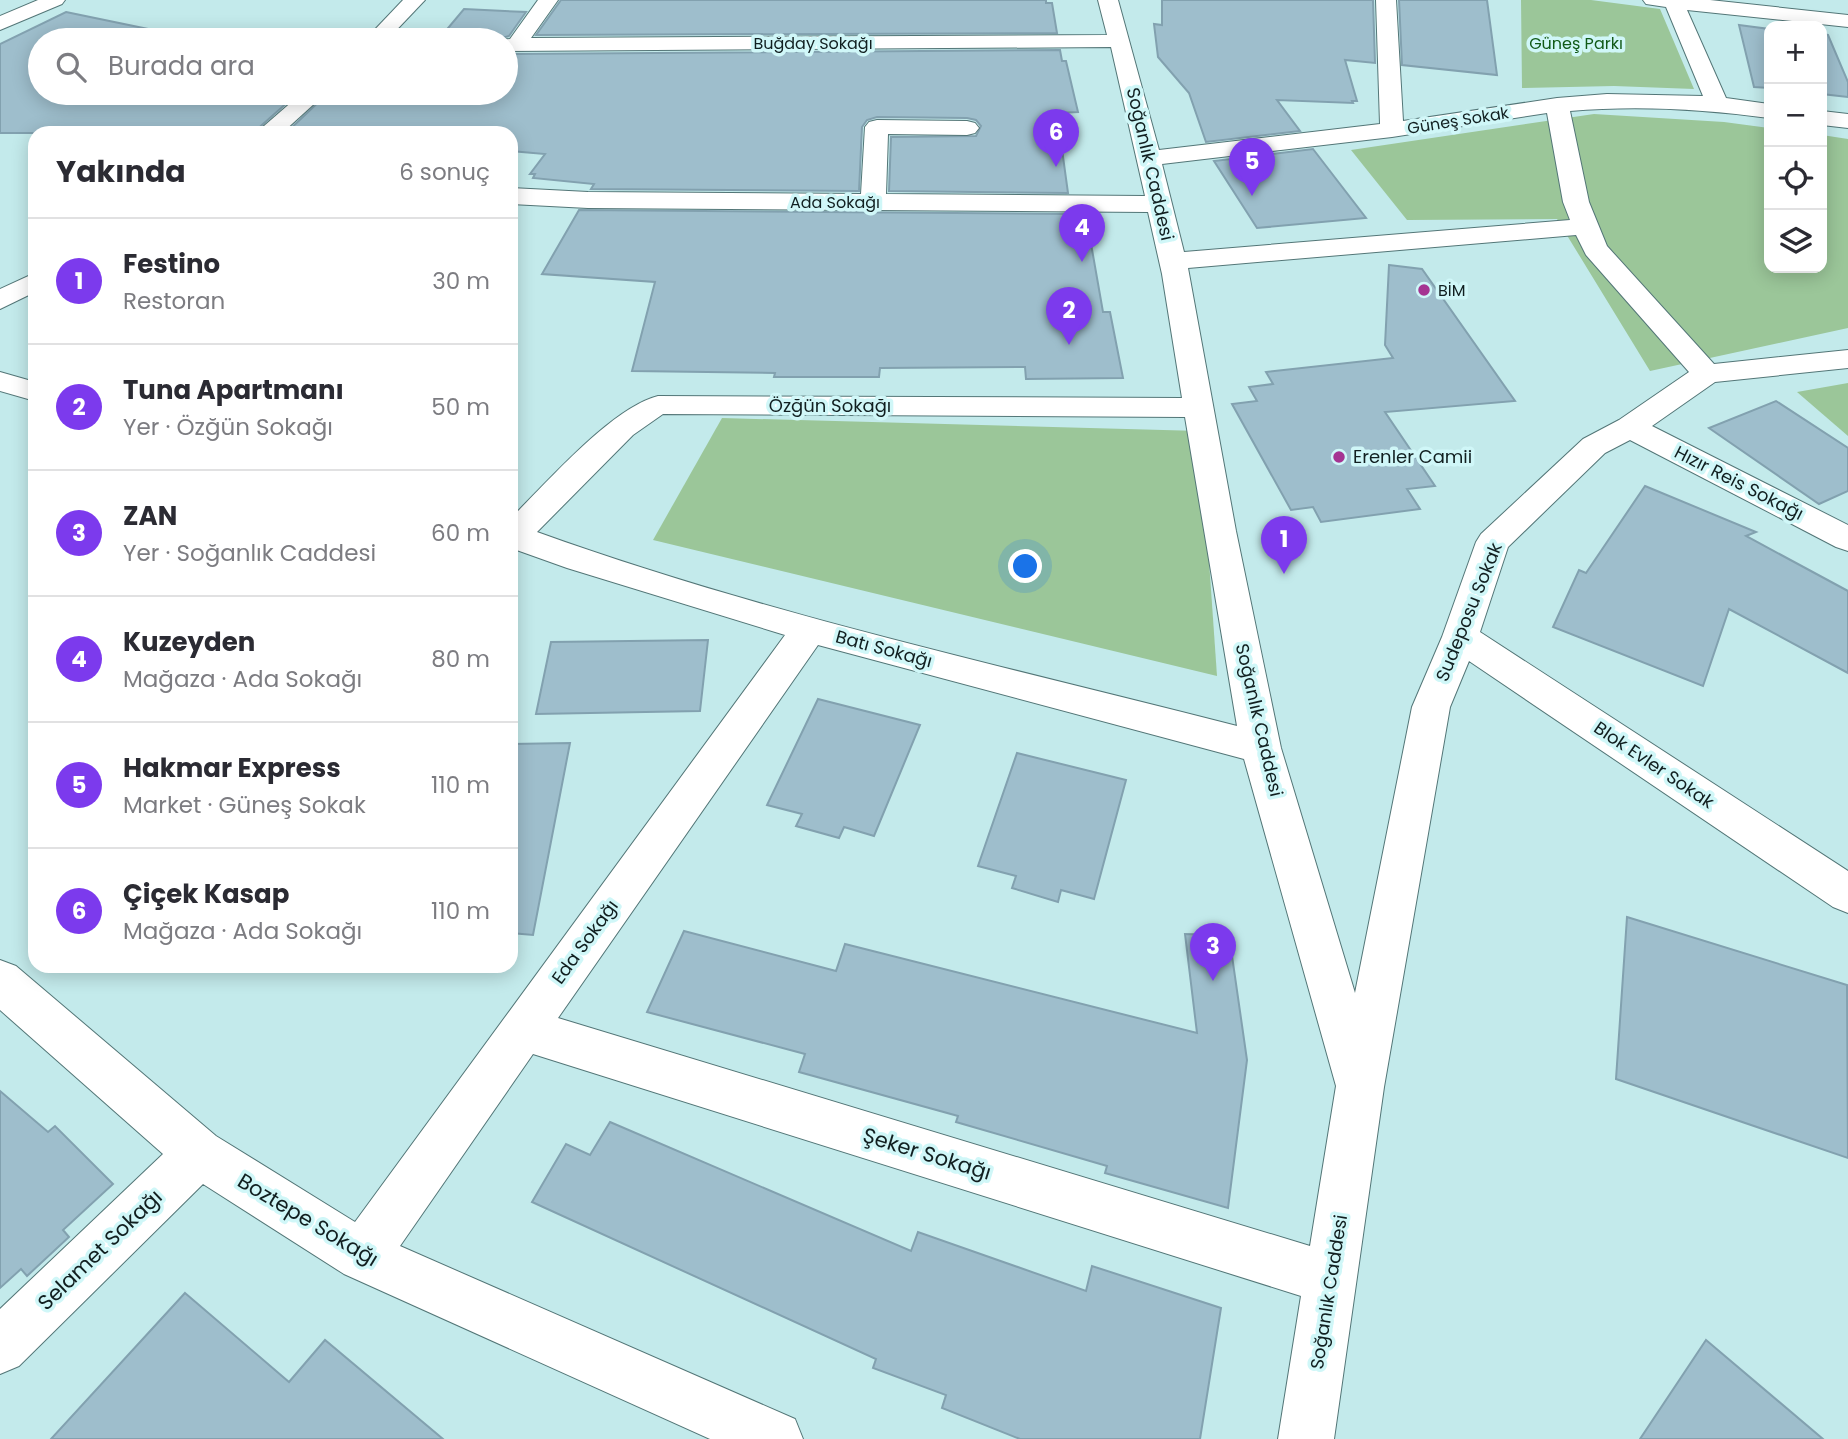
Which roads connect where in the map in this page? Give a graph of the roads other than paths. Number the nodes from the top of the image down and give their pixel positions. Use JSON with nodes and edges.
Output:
{"nodes":[{"id":1,"x":55,"y":0,"type":"edge"},
{"id":2,"x":415,"y":0,"type":"edge"},
{"id":3,"x":548,"y":0,"type":"edge"},
{"id":4,"x":1108,"y":0,"type":"edge"},
{"id":5,"x":1386,"y":0,"type":"edge"},
{"id":6,"x":1667,"y":1,"type":"edge"},
{"id":7,"x":1848,"y":21,"type":"edge"},
{"id":8,"x":0,"y":24,"type":"edge"},
{"id":9,"x":387,"y":28,"type":"edge"},
{"id":10,"x":518,"y":36,"type":"edge"},
{"id":11,"x":1119,"y":41,"type":"junction"},
{"id":12,"x":518,"y":45,"type":"edge"},
{"id":13,"x":1717,"y":103,"type":"junction"},
{"id":14,"x":301,"y":105,"type":"edge"},
{"id":15,"x":1557,"y":105,"type":"junction"},
{"id":16,"x":1764,"y":109,"type":"edge"},
{"id":17,"x":1827,"y":119,"type":"edge"},
{"id":18,"x":1848,"y":121,"type":"edge"},
{"id":19,"x":276,"y":126,"type":"edge"},
{"id":20,"x":967,"y":128,"type":"dead end"},
{"id":21,"x":1392,"y":130,"type":"junction"},
{"id":22,"x":1148,"y":158,"type":"junction"},
{"id":23,"x":518,"y":196,"type":"edge"},
{"id":24,"x":873,"y":202,"type":"junction"},
{"id":25,"x":1160,"y":204,"type":"junction"},
{"id":26,"x":1586,"y":226,"type":"junction"},
{"id":27,"x":1173,"y":261,"type":"junction"},
{"id":28,"x":28,"y":285,"type":"edge"},
{"id":29,"x":1,"y":299,"type":"edge"},
{"id":30,"x":1848,"y":359,"type":"edge"},
{"id":31,"x":1707,"y":374,"type":"junction"},
{"id":32,"x":0,"y":381,"type":"edge"},
{"id":33,"x":28,"y":390,"type":"edge"},
{"id":34,"x":1198,"y":408,"type":"junction"},
{"id":35,"x":1630,"y":427,"type":"junction"},
{"id":36,"x":518,"y":529,"type":"edge"},
{"id":37,"x":518,"y":537,"type":"edge"},
{"id":38,"x":1848,"y":539,"type":"edge"},
{"id":39,"x":809,"y":629,"type":"junction"},
{"id":40,"x":1460,"y":637,"type":"junction"},
{"id":41,"x":1261,"y":748,"type":"junction"},
{"id":42,"x":1848,"y":894,"type":"edge"},
{"id":43,"x":0,"y":981,"type":"edge"},
{"id":44,"x":523,"y":1029,"type":"junction"},
{"id":45,"x":1360,"y":1087,"type":"junction"},
{"id":46,"x":199,"y":1153,"type":"junction"},
{"id":47,"x":362,"y":1256,"type":"junction"},
{"id":48,"x":1331,"y":1279,"type":"junction"},
{"id":49,"x":0,"y":1348,"type":"edge"},
{"id":50,"x":775,"y":1439,"type":"edge"},
{"id":51,"x":1306,"y":1439,"type":"edge"}],
"edges":[{"from":1,"to":8,"type":"street"},
{"from":2,"to":9,"type":"street"},
{"from":3,"to":10,"type":"street"},
{"from":4,"to":11,"type":"street","name":"Soğanlık Caddesi"},
{"from":5,"to":21,"type":"street"},
{"from":6,"to":7,"type":"street"},
{"from":6,"to":13,"type":"street"},
{"from":11,"to":12,"type":"street","name":"Buğday Sokağı"},
{"from":11,"to":22,"type":"street","name":"Soğanlık Caddesi"},
{"from":13,"to":15,"type":"street","name":"Güneş Sokak"},
{"from":13,"to":16,"type":"street","name":"Güneş Sokak"},
{"from":14,"to":19,"type":"street"},
{"from":15,"to":21,"type":"street","name":"Güneş Sokak"},
{"from":15,"to":26,"type":"street"},
{"from":17,"to":18,"type":"street"},
{"from":20,"to":24,"type":"street"},
{"from":21,"to":22,"type":"street","name":"Güneş Sokak"},
{"from":22,"to":25,"type":"street","name":"Soğanlık Caddesi"},
{"from":23,"to":24,"type":"street","name":"Ada Sokağı"},
{"from":24,"to":25,"type":"street","name":"Ada Sokağı"},
{"from":25,"to":27,"type":"street","name":"Soğanlık Caddesi"},
{"from":26,"to":27,"type":"street"},
{"from":26,"to":31,"type":"street"},
{"from":27,"to":34,"type":"street","name":"Soğanlık Caddesi"},
{"from":28,"to":29,"type":"street"},
{"from":30,"to":31,"type":"street","name":"Sudeposu Sokak"},
{"from":31,"to":35,"type":"street","name":"Sudeposu Sokak"},
{"from":32,"to":33,"type":"street"},
{"from":34,"to":36,"type":"street","name":"Özğün Sokağı"},
{"from":34,"to":41,"type":"street","name":"Soğanlık Caddesi"},
{"from":35,"to":38,"type":"street","name":"Hızır Reis Sokağı"},
{"from":35,"to":40,"type":"street","name":"Sudeposu Sokak"},
{"from":37,"to":39,"type":"street","name":"Batı Sokağı"},
{"from":39,"to":41,"type":"street","name":"Batı Sokağı"},
{"from":39,"to":44,"type":"street","name":"Eda Sokağı"},
{"from":40,"to":42,"type":"street","name":"Blok Evler Sokak"},
{"from":40,"to":45,"type":"street","name":"Sudeposu Sokak"},
{"from":41,"to":45,"type":"street","name":"Soğanlık Caddesi"},
{"from":43,"to":46,"type":"street","name":"Boztepe Sokağı"},
{"from":44,"to":47,"type":"street","name":"Eda Sokağı"},
{"from":44,"to":48,"type":"street","name":"Şeker Sokağı"},
{"from":45,"to":48,"type":"street","name":"Soğanlık Caddesi"},
{"from":46,"to":47,"type":"street","name":"Boztepe Sokağı"},
{"from":46,"to":49,"type":"street","name":"Selamet Sokağı"},
{"from":47,"to":50,"type":"street","name":"Boztepe Sokağı"},
{"from":48,"to":51,"type":"street","name":"Soğanlık Caddesi"}]}
